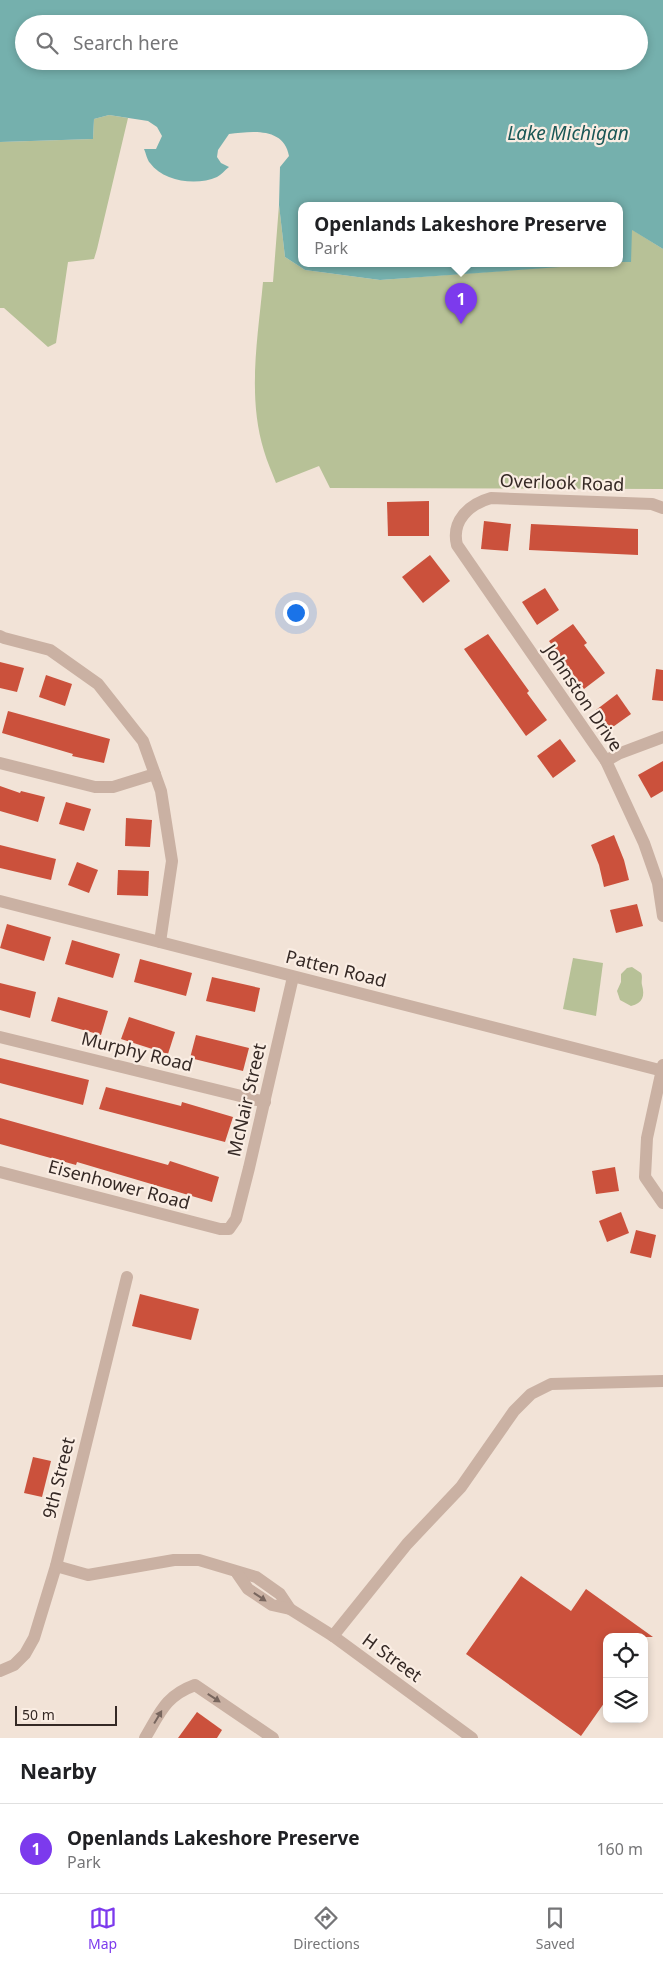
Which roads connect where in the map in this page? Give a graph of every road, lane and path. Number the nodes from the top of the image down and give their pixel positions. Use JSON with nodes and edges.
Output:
{"nodes":[{"id":1,"x":663,"y":508,"type":"edge"},
{"id":2,"x":465,"y":513,"type":"joint"},
{"id":3,"x":0,"y":636,"type":"edge"},
{"id":4,"x":663,"y":737,"type":"edge"},
{"id":5,"x":606,"y":761,"type":"junction"},
{"id":6,"x":0,"y":763,"type":"edge"},
{"id":7,"x":155,"y":774,"type":"junction"},
{"id":8,"x":0,"y":901,"type":"edge"},
{"id":9,"x":663,"y":916,"type":"edge"},
{"id":10,"x":160,"y":942,"type":"junction"},
{"id":11,"x":293,"y":976,"type":"junction"},
{"id":12,"x":0,"y":1037,"type":"edge"},
{"id":13,"x":663,"y":1069,"type":"edge"},
{"id":14,"x":265,"y":1102,"type":"junction"},
{"id":15,"x":0,"y":1172,"type":"edge"},
{"id":16,"x":663,"y":1203,"type":"edge"},
{"id":17,"x":229,"y":1229,"type":"joint"},
{"id":18,"x":127,"y":1277,"type":"dead end"},
{"id":19,"x":663,"y":1381,"type":"edge"},
{"id":20,"x":56,"y":1566,"type":"junction"},
{"id":21,"x":333,"y":1636,"type":"junction"},
{"id":22,"x":0,"y":1671,"type":"edge"},
{"id":23,"x":146,"y":1738,"type":"edge"},
{"id":24,"x":273,"y":1738,"type":"edge"},
{"id":25,"x":472,"y":1738,"type":"edge"}],
"edges":[{"from":1,"to":2,"type":"street","name":"Overlook Road"},
{"from":2,"to":5,"type":"street","name":"Johnston Drive"},
{"from":3,"to":7,"type":"street"},
{"from":4,"to":5,"type":"street"},
{"from":5,"to":9,"type":"street","name":"Johnston Drive"},
{"from":6,"to":7,"type":"street"},
{"from":7,"to":10,"type":"street"},
{"from":8,"to":10,"type":"street","name":"Patten Road"},
{"from":10,"to":11,"type":"street","name":"Patten Road"},
{"from":11,"to":13,"type":"street","name":"Patten Road"},
{"from":11,"to":14,"type":"street","name":"McNair Street"},
{"from":12,"to":14,"type":"street","name":"Murphy Road"},
{"from":13,"to":16,"type":"street"},
{"from":14,"to":17,"type":"street","name":"McNair Street"},
{"from":15,"to":17,"type":"street","name":"Eisenhower Road"},
{"from":18,"to":20,"type":"street","name":"9th Street"},
{"from":19,"to":21,"type":"street"},
{"from":20,"to":21,"type":"street","name":"H Street"},
{"from":20,"to":22,"type":"street","name":"9th Street"},
{"from":21,"to":25,"type":"street","name":"H Street"},
{"from":23,"to":24,"type":"street","one_way":true}]}
